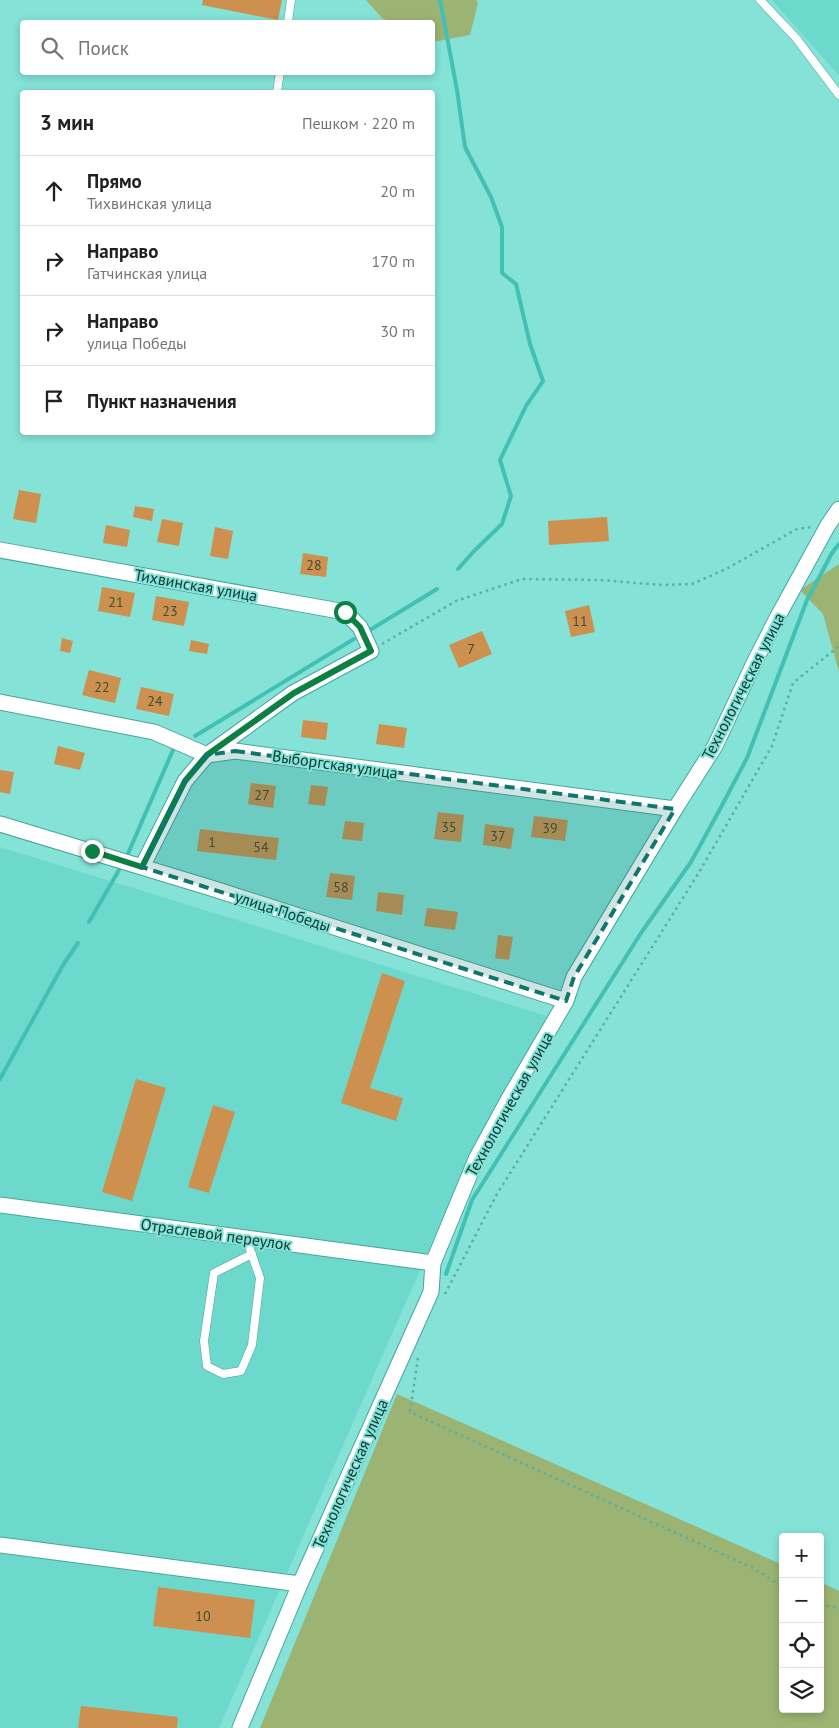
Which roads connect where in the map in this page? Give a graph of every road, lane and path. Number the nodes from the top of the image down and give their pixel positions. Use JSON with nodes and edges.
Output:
{"nodes":[{"id":1,"x":291,"y":0,"type":"edge"},
{"id":2,"x":760,"y":0,"type":"edge"},
{"id":3,"x":288,"y":20,"type":"edge"},
{"id":4,"x":280,"y":75,"type":"edge"},
{"id":5,"x":277,"y":90,"type":"edge"},
{"id":6,"x":839,"y":95,"type":"edge"},
{"id":7,"x":839,"y":509,"type":"edge"},
{"id":8,"x":828,"y":524,"type":"junction"},
{"id":9,"x":0,"y":550,"type":"edge"},
{"id":10,"x":839,"y":646,"type":"edge"},
{"id":11,"x":371,"y":651,"type":"junction"},
{"id":12,"x":0,"y":702,"type":"edge"},
{"id":13,"x":207,"y":755,"type":"junction"},
{"id":14,"x":675,"y":809,"type":"junction"},
{"id":15,"x":0,"y":824,"type":"edge"},
{"id":16,"x":142,"y":867,"type":"junction"},
{"id":17,"x":566,"y":1001,"type":"junction"},
{"id":18,"x":0,"y":1205,"type":"edge"},
{"id":19,"x":246,"y":1238,"type":"junction"},
{"id":20,"x":252,"y":1254,"type":"junction"},
{"id":21,"x":433,"y":1262,"type":"junction"},
{"id":22,"x":444,"y":1297,"type":"dead end"},
{"id":23,"x":418,"y":1353,"type":"dead end"},
{"id":24,"x":0,"y":1546,"type":"edge"},
{"id":25,"x":300,"y":1584,"type":"junction"},
{"id":26,"x":779,"y":1584,"type":"edge"},
{"id":27,"x":824,"y":1606,"type":"edge"},
{"id":28,"x":839,"y":1608,"type":"edge"},
{"id":29,"x":240,"y":1728,"type":"edge"}],
"edges":[{"from":1,"to":3,"type":"lane"},
{"from":2,"to":6,"type":"lane"},
{"from":4,"to":5,"type":"lane"},
{"from":7,"to":8,"type":"street","name":"Технологическая улица"},
{"from":8,"to":11,"type":"path"},
{"from":8,"to":14,"type":"street","name":"Технологическая улица"},
{"from":9,"to":11,"type":"street","name":"Тихвинская улица"},
{"from":10,"to":22,"type":"path"},
{"from":11,"to":13,"type":"street"},
{"from":12,"to":13,"type":"street"},
{"from":13,"to":14,"type":"street","name":"Выборгская улица"},
{"from":13,"to":16,"type":"street"},
{"from":14,"to":17,"type":"street","name":"Технологическая улица"},
{"from":15,"to":16,"type":"street","name":"улица Победы"},
{"from":16,"to":17,"type":"street","name":"улица Победы"},
{"from":17,"to":21,"type":"street","name":"Технологическая улица"},
{"from":18,"to":19,"type":"street","name":"Отраслевой переулок"},
{"from":19,"to":20,"type":"lane"},
{"from":19,"to":21,"type":"street","name":"Отраслевой переулок"},
{"from":20,"to":20,"type":"lane"},
{"from":21,"to":25,"type":"street","name":"Технологическая улица"},
{"from":23,"to":26,"type":"path"},
{"from":24,"to":25,"type":"street"},
{"from":25,"to":29,"type":"street","name":"Технологическая улица"},
{"from":27,"to":28,"type":"path"}]}
